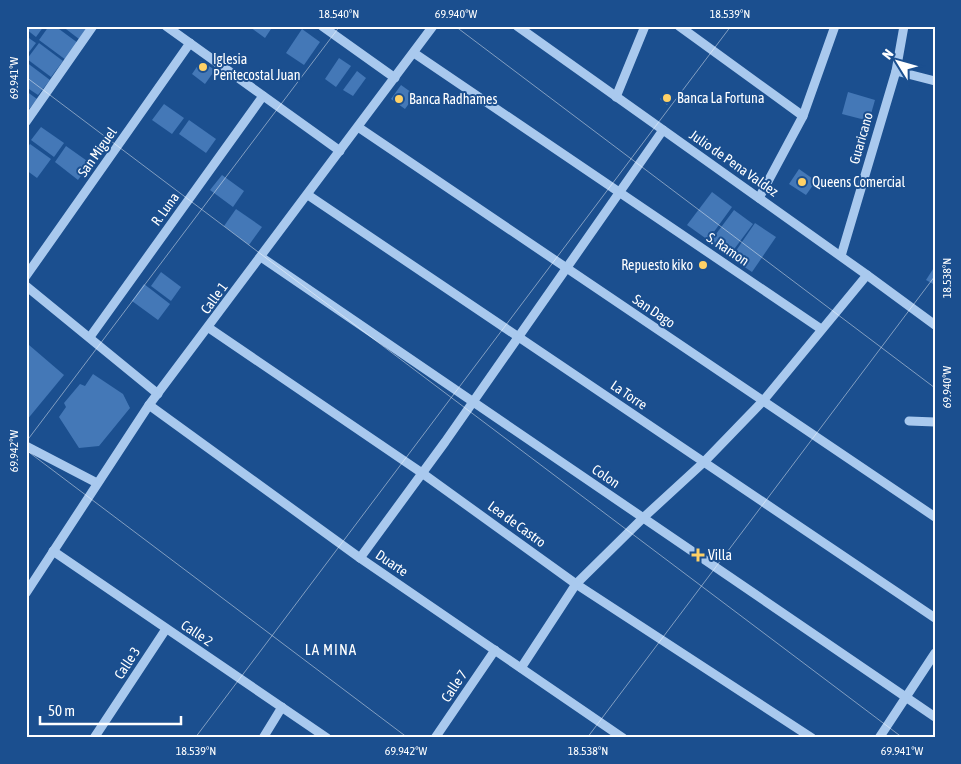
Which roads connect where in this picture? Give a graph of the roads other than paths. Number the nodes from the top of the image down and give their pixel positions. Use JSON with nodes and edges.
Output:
{"nodes":[{"id":1,"x":93,"y":26,"type":"edge"},
{"id":2,"x":166,"y":26,"type":"edge"},
{"id":3,"x":322,"y":26,"type":"edge"},
{"id":4,"x":434,"y":26,"type":"edge"},
{"id":5,"x":516,"y":26,"type":"edge"},
{"id":6,"x":645,"y":26,"type":"edge"},
{"id":7,"x":679,"y":26,"type":"edge"},
{"id":8,"x":835,"y":26,"type":"edge"},
{"id":9,"x":904,"y":26,"type":"edge"},
{"id":10,"x":190,"y":43,"type":"junction"},
{"id":11,"x":414,"y":53,"type":"junction"},
{"id":12,"x":896,"y":71,"type":"junction"},
{"id":13,"x":395,"y":78,"type":"junction"},
{"id":14,"x":935,"y":81,"type":"edge"},
{"id":15,"x":263,"y":96,"type":"junction"},
{"id":16,"x":616,"y":97,"type":"junction"},
{"id":17,"x":803,"y":116,"type":"junction"},
{"id":18,"x":26,"y":122,"type":"edge"},
{"id":19,"x":358,"y":127,"type":"junction"},
{"id":20,"x":663,"y":130,"type":"junction"},
{"id":21,"x":340,"y":151,"type":"junction"},
{"id":22,"x":619,"y":192,"type":"junction"},
{"id":23,"x":308,"y":194,"type":"junction"},
{"id":24,"x":760,"y":198,"type":"junction"},
{"id":25,"x":841,"y":256,"type":"junction"},
{"id":26,"x":261,"y":257,"type":"junction"},
{"id":27,"x":566,"y":268,"type":"junction"},
{"id":28,"x":867,"y":274,"type":"junction"},
{"id":29,"x":26,"y":276,"type":"edge"},
{"id":30,"x":26,"y":286,"type":"edge"},
{"id":31,"x":935,"y":325,"type":"edge"},
{"id":32,"x":209,"y":328,"type":"junction"},
{"id":33,"x":821,"y":328,"type":"junction"},
{"id":34,"x":518,"y":337,"type":"junction"},
{"id":35,"x":90,"y":338,"type":"junction"},
{"id":36,"x":158,"y":394,"type":"junction"},
{"id":37,"x":763,"y":401,"type":"junction"},
{"id":38,"x":473,"y":402,"type":"junction"},
{"id":39,"x":149,"y":405,"type":"junction"},
{"id":40,"x":909,"y":421,"type":"dead end"},
{"id":41,"x":935,"y":422,"type":"edge"},
{"id":42,"x":26,"y":446,"type":"edge"},
{"id":43,"x":704,"y":462,"type":"junction"},
{"id":44,"x":422,"y":473,"type":"junction"},
{"id":45,"x":97,"y":483,"type":"junction"},
{"id":46,"x":935,"y":517,"type":"edge"},
{"id":47,"x":643,"y":518,"type":"junction"},
{"id":48,"x":53,"y":551,"type":"junction"},
{"id":49,"x":360,"y":558,"type":"junction"},
{"id":50,"x":576,"y":584,"type":"junction"},
{"id":51,"x":26,"y":593,"type":"edge"},
{"id":52,"x":935,"y":618,"type":"edge"},
{"id":53,"x":166,"y":629,"type":"junction"},
{"id":54,"x":495,"y":650,"type":"junction"},
{"id":55,"x":935,"y":653,"type":"edge"},
{"id":56,"x":521,"y":668,"type":"junction"},
{"id":57,"x":906,"y":697,"type":"junction"},
{"id":58,"x":282,"y":707,"type":"junction"},
{"id":59,"x":935,"y":717,"type":"edge"},
{"id":60,"x":94,"y":738,"type":"edge"},
{"id":61,"x":263,"y":738,"type":"edge"},
{"id":62,"x":327,"y":738,"type":"edge"},
{"id":63,"x":435,"y":738,"type":"edge"},
{"id":64,"x":623,"y":738,"type":"edge"},
{"id":65,"x":812,"y":738,"type":"edge"},
{"id":66,"x":879,"y":738,"type":"edge"}],
"edges":[{"from":1,"to":18,"type":"street"},
{"from":2,"to":10,"type":"street"},
{"from":3,"to":13,"type":"street"},
{"from":4,"to":11,"type":"street","name":"Calle 1"},
{"from":5,"to":16,"type":"street","name":"Julio de Pena Valdez"},
{"from":6,"to":16,"type":"street"},
{"from":7,"to":17,"type":"street"},
{"from":8,"to":17,"type":"street"},
{"from":9,"to":12,"type":"street","name":"Guaricano"},
{"from":10,"to":15,"type":"street"},
{"from":10,"to":29,"type":"street","name":"San Miguel"},
{"from":11,"to":13,"type":"street","name":"Calle 1"},
{"from":11,"to":22,"type":"street","name":"S. Ramon"},
{"from":12,"to":14,"type":"street"},
{"from":12,"to":25,"type":"street","name":"Guaricano"},
{"from":13,"to":19,"type":"street","name":"Calle 1"},
{"from":15,"to":21,"type":"street"},
{"from":15,"to":35,"type":"street","name":"R. Luna"},
{"from":16,"to":20,"type":"street","name":"Julio de Pena Valdez"},
{"from":17,"to":24,"type":"street"},
{"from":19,"to":21,"type":"street","name":"Calle 1"},
{"from":19,"to":27,"type":"street","name":"San Dago"},
{"from":20,"to":22,"type":"street"},
{"from":20,"to":24,"type":"street","name":"Julio de Pena Valdez"},
{"from":21,"to":23,"type":"street","name":"Calle 1"},
{"from":22,"to":27,"type":"street"},
{"from":22,"to":33,"type":"street","name":"S. Ramon"},
{"from":23,"to":26,"type":"street","name":"Calle 1"},
{"from":23,"to":34,"type":"street","name":"La Torre"},
{"from":24,"to":25,"type":"street","name":"Julio de Pena Valdez"},
{"from":25,"to":28,"type":"street","name":"Julio de Pena Valdez"},
{"from":26,"to":32,"type":"street","name":"Calle 1"},
{"from":26,"to":38,"type":"street","name":"Colon"},
{"from":27,"to":34,"type":"street"},
{"from":27,"to":37,"type":"street","name":"San Dago"},
{"from":28,"to":31,"type":"street","name":"Julio de Pena Valdez"},
{"from":28,"to":33,"type":"street"},
{"from":30,"to":35,"type":"street"},
{"from":32,"to":36,"type":"street","name":"Calle 1"},
{"from":32,"to":44,"type":"street","name":"Lea de Castro"},
{"from":33,"to":37,"type":"street"},
{"from":34,"to":38,"type":"street"},
{"from":34,"to":43,"type":"street","name":"La Torre"},
{"from":35,"to":36,"type":"street"},
{"from":36,"to":39,"type":"street","name":"Calle 1"},
{"from":37,"to":43,"type":"street"},
{"from":37,"to":46,"type":"street","name":"San Dago"},
{"from":38,"to":44,"type":"street"},
{"from":38,"to":47,"type":"street","name":"Colon"},
{"from":39,"to":45,"type":"street","name":"Calle 1"},
{"from":39,"to":49,"type":"street","name":"Duarte"},
{"from":40,"to":41,"type":"street"},
{"from":42,"to":45,"type":"street"},
{"from":43,"to":47,"type":"street"},
{"from":43,"to":52,"type":"street","name":"La Torre"},
{"from":44,"to":49,"type":"street"},
{"from":44,"to":50,"type":"street","name":"Lea de Castro"},
{"from":45,"to":48,"type":"street","name":"Calle 1"},
{"from":47,"to":50,"type":"street"},
{"from":47,"to":57,"type":"street","name":"Colon"},
{"from":48,"to":51,"type":"street","name":"Calle 1"},
{"from":48,"to":53,"type":"street","name":"Calle 2"},
{"from":49,"to":54,"type":"street","name":"Duarte"},
{"from":50,"to":56,"type":"street"},
{"from":50,"to":65,"type":"street","name":"Lea de Castro"},
{"from":53,"to":58,"type":"street","name":"Calle 2"},
{"from":53,"to":60,"type":"street","name":"Calle 3"},
{"from":54,"to":56,"type":"street","name":"Duarte"},
{"from":54,"to":63,"type":"street","name":"Calle 7"},
{"from":55,"to":57,"type":"street"},
{"from":56,"to":64,"type":"street","name":"Duarte"},
{"from":57,"to":59,"type":"street","name":"Colon"},
{"from":57,"to":66,"type":"street"},
{"from":58,"to":61,"type":"street"},
{"from":58,"to":62,"type":"street","name":"Calle 2"}]}
